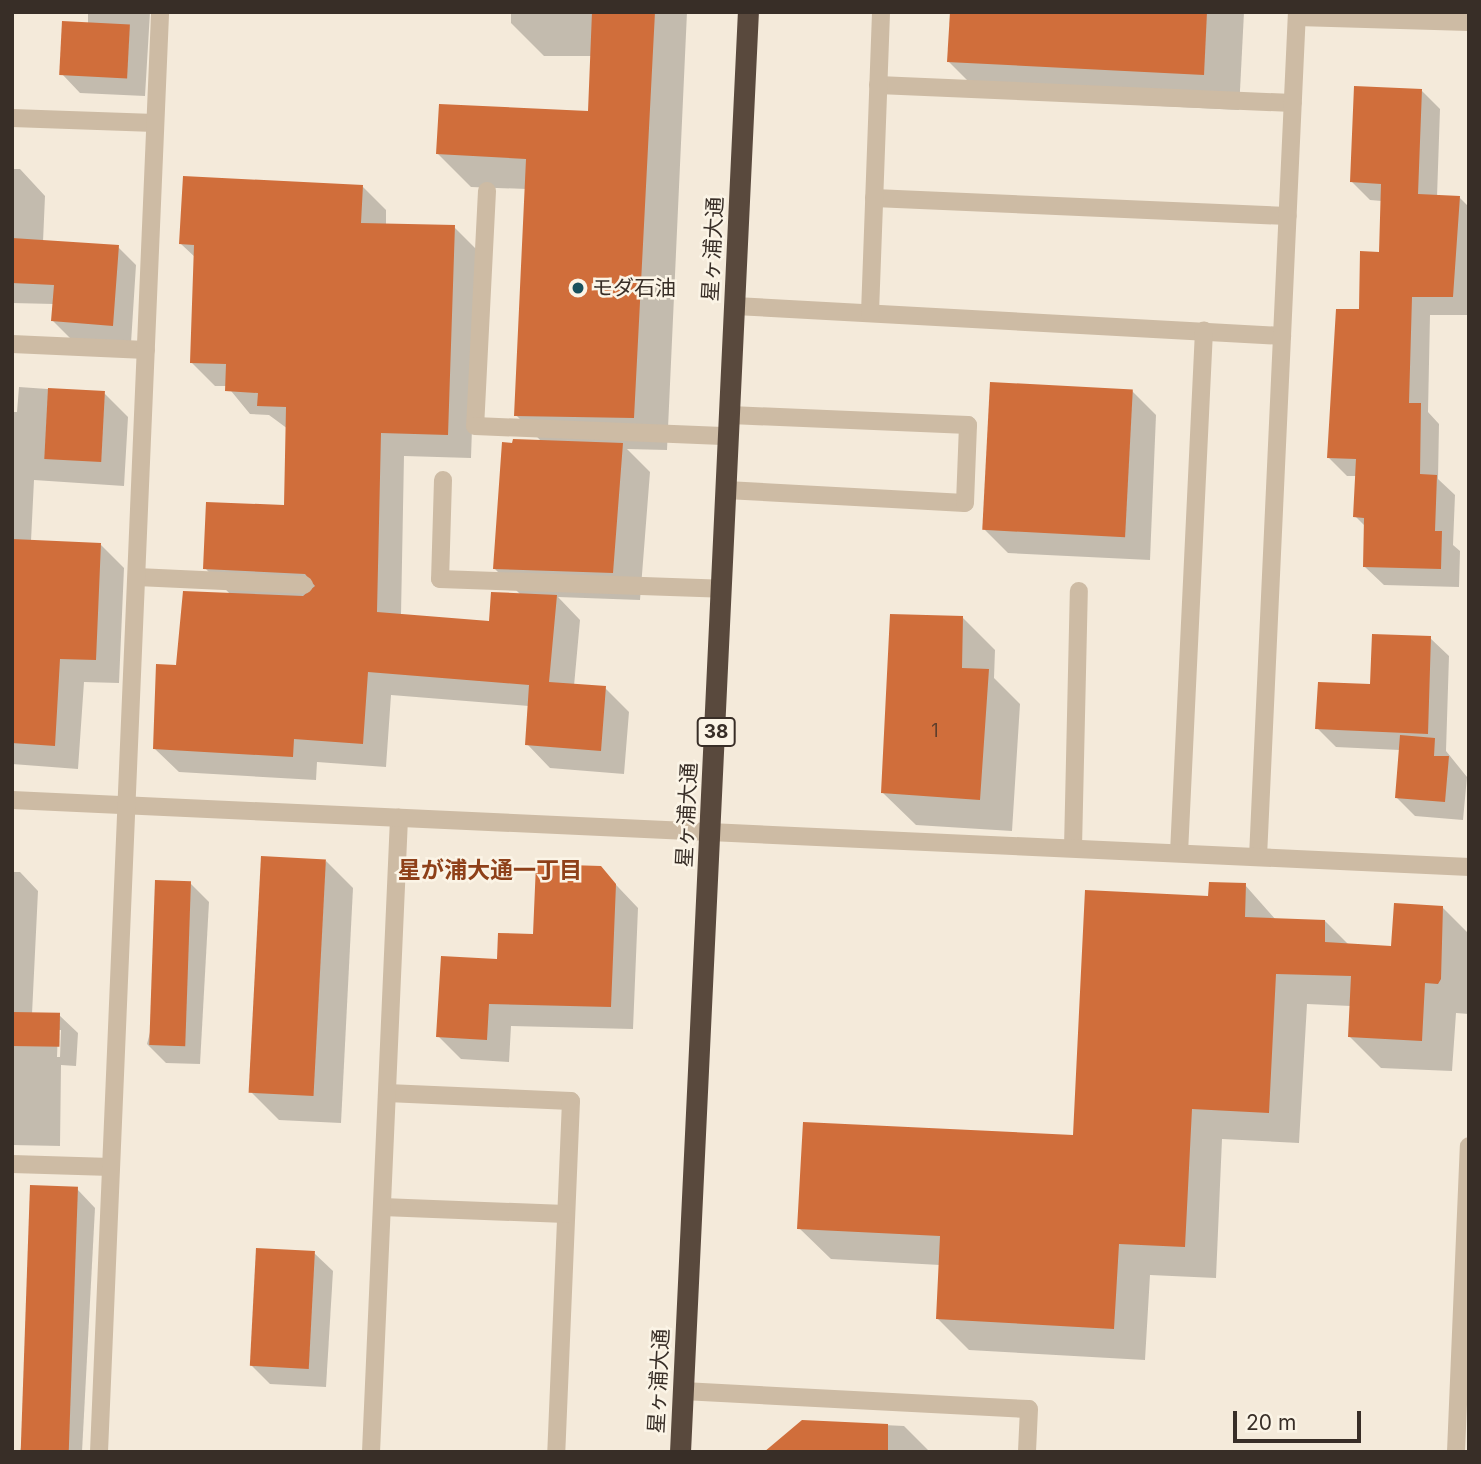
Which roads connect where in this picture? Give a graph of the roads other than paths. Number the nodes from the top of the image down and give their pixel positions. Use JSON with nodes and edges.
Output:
{"nodes":[{"id":1,"x":160,"y":12,"type":"edge"},
{"id":2,"x":748,"y":12,"type":"edge"},
{"id":3,"x":881,"y":12,"type":"edge"},
{"id":4,"x":1297,"y":15,"type":"edge"},
{"id":5,"x":1469,"y":22,"type":"edge"},
{"id":6,"x":878,"y":85,"type":"junction"},
{"id":7,"x":1293,"y":103,"type":"junction"},
{"id":8,"x":12,"y":118,"type":"edge"},
{"id":9,"x":155,"y":123,"type":"junction"},
{"id":10,"x":486,"y":191,"type":"dead end"},
{"id":11,"x":874,"y":198,"type":"junction"},
{"id":12,"x":1288,"y":216,"type":"junction"},
{"id":13,"x":735,"y":306,"type":"junction"},
{"id":14,"x":870,"y":313,"type":"junction"},
{"id":15,"x":1204,"y":331,"type":"junction"},
{"id":16,"x":1282,"y":336,"type":"junction"},
{"id":17,"x":12,"y":344,"type":"edge"},
{"id":18,"x":146,"y":350,"type":"junction"},
{"id":19,"x":729,"y":426,"type":"junction"},
{"id":20,"x":443,"y":480,"type":"dead end"},
{"id":21,"x":726,"y":490,"type":"junction"},
{"id":22,"x":137,"y":576,"type":"junction"},
{"id":23,"x":304,"y":585,"type":"dead end"},
{"id":24,"x":722,"y":589,"type":"junction"},
{"id":25,"x":1079,"y":591,"type":"dead end"},
{"id":26,"x":12,"y":800,"type":"edge"},
{"id":27,"x":128,"y":806,"type":"junction"},
{"id":28,"x":399,"y":818,"type":"junction"},
{"id":29,"x":712,"y":832,"type":"junction"},
{"id":30,"x":1073,"y":848,"type":"junction"},
{"id":31,"x":1180,"y":853,"type":"junction"},
{"id":32,"x":1258,"y":857,"type":"junction"},
{"id":33,"x":1469,"y":867,"type":"edge"},
{"id":34,"x":387,"y":1093,"type":"junction"},
{"id":35,"x":1469,"y":1146,"type":"edge"},
{"id":36,"x":12,"y":1164,"type":"edge"},
{"id":37,"x":111,"y":1167,"type":"junction"},
{"id":38,"x":382,"y":1207,"type":"junction"},
{"id":39,"x":566,"y":1214,"type":"junction"},
{"id":40,"x":683,"y":1391,"type":"junction"},
{"id":41,"x":99,"y":1452,"type":"edge"},
{"id":42,"x":371,"y":1452,"type":"edge"},
{"id":43,"x":556,"y":1452,"type":"edge"},
{"id":44,"x":680,"y":1452,"type":"edge"},
{"id":45,"x":1027,"y":1452,"type":"edge"},
{"id":46,"x":1456,"y":1452,"type":"edge"}],
"edges":[{"from":1,"to":9,"type":"street"},
{"from":2,"to":13,"type":"highway","name":"星ヶ浦大通","number":"38"},
{"from":3,"to":6,"type":"street"},
{"from":4,"to":5,"type":"street"},
{"from":4,"to":7,"type":"street"},
{"from":6,"to":7,"type":"street"},
{"from":6,"to":11,"type":"street"},
{"from":7,"to":12,"type":"street"},
{"from":8,"to":9,"type":"street"},
{"from":9,"to":18,"type":"street"},
{"from":10,"to":19,"type":"street"},
{"from":11,"to":12,"type":"street"},
{"from":11,"to":14,"type":"street"},
{"from":12,"to":16,"type":"street"},
{"from":13,"to":14,"type":"street"},
{"from":13,"to":19,"type":"highway","name":"星ヶ浦大通","number":"38"},
{"from":14,"to":15,"type":"street"},
{"from":15,"to":16,"type":"street"},
{"from":15,"to":31,"type":"street"},
{"from":16,"to":32,"type":"street"},
{"from":17,"to":18,"type":"street"},
{"from":18,"to":22,"type":"street"},
{"from":19,"to":21,"type":"highway","name":"星ヶ浦大通","number":"38"},
{"from":19,"to":21,"type":"street"},
{"from":20,"to":24,"type":"street"},
{"from":21,"to":24,"type":"highway","name":"星ヶ浦大通","number":"38"},
{"from":22,"to":23,"type":"street"},
{"from":22,"to":27,"type":"street"},
{"from":24,"to":29,"type":"highway","name":"星ヶ浦大通","number":"38"},
{"from":25,"to":30,"type":"street"},
{"from":26,"to":27,"type":"street"},
{"from":27,"to":28,"type":"street"},
{"from":27,"to":37,"type":"street"},
{"from":28,"to":29,"type":"street"},
{"from":28,"to":34,"type":"street"},
{"from":29,"to":30,"type":"street"},
{"from":29,"to":40,"type":"highway","name":"星ヶ浦大通","number":"38"},
{"from":30,"to":31,"type":"street"},
{"from":31,"to":32,"type":"street"},
{"from":32,"to":33,"type":"street"},
{"from":34,"to":38,"type":"street"},
{"from":34,"to":39,"type":"street"},
{"from":35,"to":46,"type":"street"},
{"from":36,"to":37,"type":"street"},
{"from":37,"to":41,"type":"street"},
{"from":38,"to":39,"type":"street"},
{"from":38,"to":42,"type":"street"},
{"from":39,"to":43,"type":"street"},
{"from":40,"to":44,"type":"highway","name":"星ヶ浦大通","number":"38"},
{"from":40,"to":45,"type":"street"}]}
